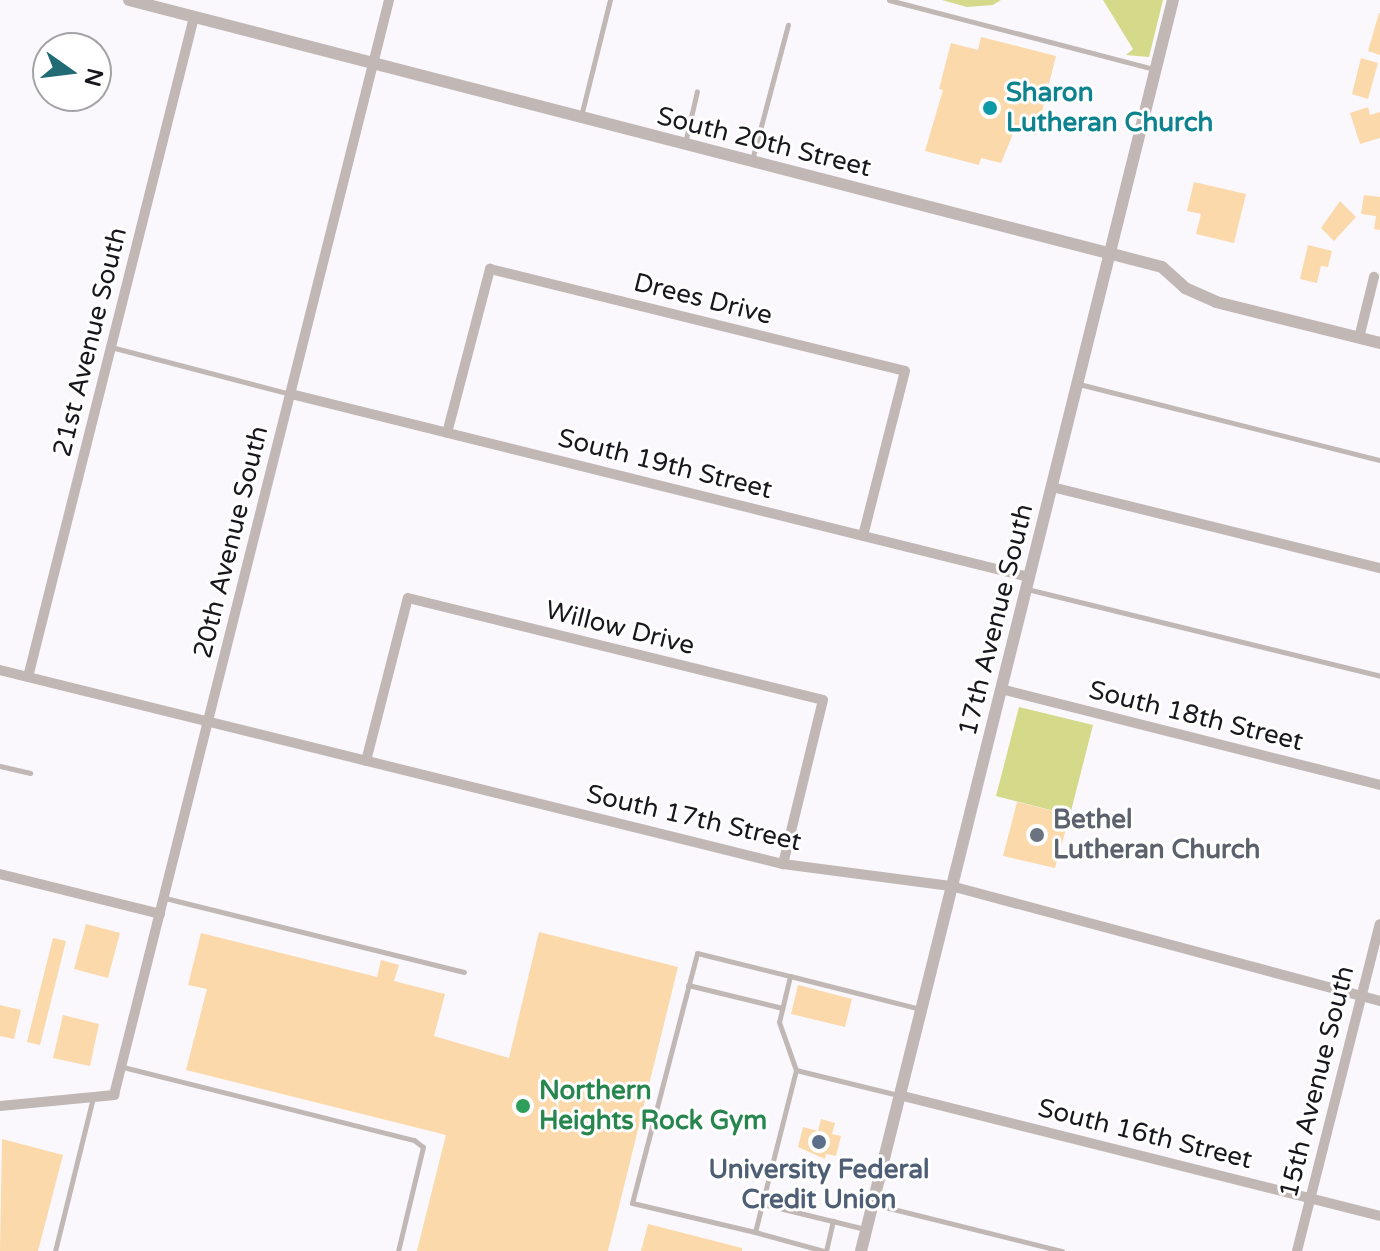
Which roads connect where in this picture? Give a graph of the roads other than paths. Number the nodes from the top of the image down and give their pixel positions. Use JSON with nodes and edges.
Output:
{"nodes":[{"id":1,"x":129,"y":0,"type":"edge"},
{"id":2,"x":389,"y":0,"type":"edge"},
{"id":3,"x":610,"y":0,"type":"edge"},
{"id":4,"x":889,"y":0,"type":"edge"},
{"id":5,"x":1173,"y":0,"type":"edge"},
{"id":6,"x":194,"y":17,"type":"junction"},
{"id":7,"x":788,"y":25,"type":"dead end"},
{"id":8,"x":373,"y":64,"type":"junction"},
{"id":9,"x":1155,"y":69,"type":"junction"},
{"id":10,"x":697,"y":91,"type":"dead end"},
{"id":11,"x":581,"y":117,"type":"junction"},
{"id":12,"x":685,"y":144,"type":"junction"},
{"id":13,"x":751,"y":161,"type":"junction"},
{"id":14,"x":1109,"y":253,"type":"junction"},
{"id":15,"x":1374,"y":277,"type":"dead end"},
{"id":16,"x":1359,"y":338,"type":"junction"},
{"id":17,"x":1380,"y":343,"type":"edge"},
{"id":18,"x":111,"y":347,"type":"junction"},
{"id":19,"x":1077,"y":383,"type":"junction"},
{"id":20,"x":291,"y":394,"type":"junction"},
{"id":21,"x":447,"y":433,"type":"junction"},
{"id":22,"x":1380,"y":460,"type":"edge"},
{"id":23,"x":1052,"y":487,"type":"junction"},
{"id":24,"x":863,"y":536,"type":"junction"},
{"id":25,"x":1380,"y":568,"type":"edge"},
{"id":26,"x":1028,"y":583,"type":"junction"},
{"id":27,"x":0,"y":670,"type":"edge"},
{"id":28,"x":1380,"y":676,"type":"edge"},
{"id":29,"x":28,"y":677,"type":"junction"},
{"id":30,"x":1001,"y":689,"type":"junction"},
{"id":31,"x":208,"y":722,"type":"junction"},
{"id":32,"x":366,"y":761,"type":"junction"},
{"id":33,"x":0,"y":766,"type":"edge"},
{"id":34,"x":30,"y":773,"type":"dead end"},
{"id":35,"x":1380,"y":785,"type":"edge"},
{"id":36,"x":783,"y":864,"type":"junction"},
{"id":37,"x":0,"y":874,"type":"edge"},
{"id":38,"x":951,"y":886,"type":"junction"},
{"id":39,"x":164,"y":898,"type":"junction"},
{"id":40,"x":160,"y":914,"type":"junction"},
{"id":41,"x":1380,"y":924,"type":"edge"},
{"id":42,"x":464,"y":972,"type":"dead end"},
{"id":43,"x":790,"y":976,"type":"junction"},
{"id":44,"x":688,"y":985,"type":"junction"},
{"id":45,"x":1362,"y":997,"type":"junction"},
{"id":46,"x":1380,"y":1001,"type":"edge"},
{"id":47,"x":782,"y":1008,"type":"junction"},
{"id":48,"x":920,"y":1009,"type":"junction"},
{"id":49,"x":122,"y":1067,"type":"junction"},
{"id":50,"x":796,"y":1070,"type":"junction"},
{"id":51,"x":899,"y":1095,"type":"junction"},
{"id":52,"x":93,"y":1098,"type":"junction"},
{"id":53,"x":0,"y":1106,"type":"edge"},
{"id":54,"x":1310,"y":1198,"type":"junction"},
{"id":55,"x":763,"y":1204,"type":"junction"},
{"id":56,"x":872,"y":1204,"type":"junction"},
{"id":57,"x":1380,"y":1216,"type":"edge"},
{"id":58,"x":833,"y":1221,"type":"junction"},
{"id":59,"x":866,"y":1229,"type":"junction"},
{"id":60,"x":755,"y":1232,"type":"junction"},
{"id":61,"x":55,"y":1251,"type":"edge"},
{"id":62,"x":398,"y":1251,"type":"edge"},
{"id":63,"x":825,"y":1251,"type":"edge"},
{"id":64,"x":861,"y":1251,"type":"edge"},
{"id":65,"x":1062,"y":1251,"type":"edge"},
{"id":66,"x":1297,"y":1251,"type":"edge"}],
"edges":[{"from":1,"to":6,"type":"street","name":"South 20th Street"},
{"from":2,"to":8,"type":"street","name":"20th Avenue South"},
{"from":3,"to":11,"type":"lane"},
{"from":4,"to":9,"type":"lane"},
{"from":5,"to":9,"type":"street","name":"17th Avenue South"},
{"from":6,"to":8,"type":"street","name":"South 20th Street"},
{"from":6,"to":18,"type":"street","name":"21st Avenue South"},
{"from":7,"to":13,"type":"lane"},
{"from":8,"to":11,"type":"street","name":"South 20th Street"},
{"from":8,"to":20,"type":"street","name":"20th Avenue South"},
{"from":9,"to":14,"type":"street","name":"17th Avenue South"},
{"from":10,"to":12,"type":"lane"},
{"from":11,"to":12,"type":"street","name":"South 20th Street"},
{"from":12,"to":13,"type":"street","name":"South 20th Street"},
{"from":13,"to":14,"type":"street","name":"South 20th Street"},
{"from":14,"to":16,"type":"street","name":"South 20th Street"},
{"from":14,"to":19,"type":"street","name":"17th Avenue South"},
{"from":15,"to":16,"type":"street"},
{"from":16,"to":17,"type":"street","name":"South 20th Street"},
{"from":18,"to":20,"type":"lane"},
{"from":18,"to":29,"type":"street","name":"21st Avenue South"},
{"from":19,"to":22,"type":"lane"},
{"from":19,"to":23,"type":"street","name":"17th Avenue South"},
{"from":20,"to":21,"type":"street","name":"South 19th Street"},
{"from":20,"to":31,"type":"street","name":"20th Avenue South"},
{"from":21,"to":24,"type":"street","name":"South 19th Street"},
{"from":21,"to":24,"type":"street","name":"Drees Drive"},
{"from":23,"to":25,"type":"street"},
{"from":23,"to":26,"type":"street","name":"17th Avenue South"},
{"from":24,"to":26,"type":"street","name":"South 19th Street"},
{"from":26,"to":28,"type":"lane"},
{"from":26,"to":30,"type":"street","name":"17th Avenue South"},
{"from":27,"to":29,"type":"street","name":"South 17th Street"},
{"from":29,"to":31,"type":"street","name":"South 17th Street"},
{"from":30,"to":35,"type":"street","name":"South 18th Street"},
{"from":30,"to":38,"type":"street","name":"17th Avenue South"},
{"from":31,"to":32,"type":"street","name":"South 17th Street"},
{"from":31,"to":39,"type":"street","name":"20th Avenue South"},
{"from":32,"to":36,"type":"street","name":"South 17th Street"},
{"from":32,"to":36,"type":"street","name":"Willow Drive"},
{"from":33,"to":34,"type":"lane"},
{"from":36,"to":38,"type":"street","name":"South 17th Street"},
{"from":37,"to":40,"type":"street"},
{"from":38,"to":45,"type":"street","name":"South 17th Street"},
{"from":38,"to":48,"type":"street","name":"17th Avenue South"},
{"from":39,"to":40,"type":"street","name":"20th Avenue South"},
{"from":39,"to":42,"type":"lane"},
{"from":40,"to":49,"type":"street","name":"20th Avenue South"},
{"from":41,"to":45,"type":"street","name":"15th Avenue South"},
{"from":43,"to":44,"type":"lane"},
{"from":43,"to":47,"type":"lane"},
{"from":43,"to":48,"type":"lane"},
{"from":44,"to":47,"type":"lane"},
{"from":44,"to":60,"type":"lane"},
{"from":45,"to":46,"type":"street","name":"South 17th Street"},
{"from":45,"to":54,"type":"street","name":"15th Avenue South"},
{"from":47,"to":50,"type":"lane"},
{"from":48,"to":51,"type":"street","name":"17th Avenue South"},
{"from":49,"to":52,"type":"street","name":"20th Avenue South"},
{"from":49,"to":62,"type":"lane"},
{"from":50,"to":51,"type":"lane"},
{"from":50,"to":55,"type":"lane"},
{"from":51,"to":54,"type":"street","name":"South 16th Street"},
{"from":51,"to":56,"type":"street","name":"17th Avenue South"},
{"from":52,"to":53,"type":"street"},
{"from":52,"to":61,"type":"lane"},
{"from":54,"to":57,"type":"street","name":"South 16th Street"},
{"from":54,"to":66,"type":"street","name":"15th Avenue South"},
{"from":55,"to":58,"type":"lane"},
{"from":55,"to":60,"type":"lane"},
{"from":56,"to":59,"type":"street","name":"17th Avenue South"},
{"from":56,"to":65,"type":"lane"},
{"from":58,"to":59,"type":"lane"},
{"from":58,"to":63,"type":"lane"},
{"from":59,"to":64,"type":"street","name":"17th Avenue South"},
{"from":60,"to":63,"type":"lane"}]}
